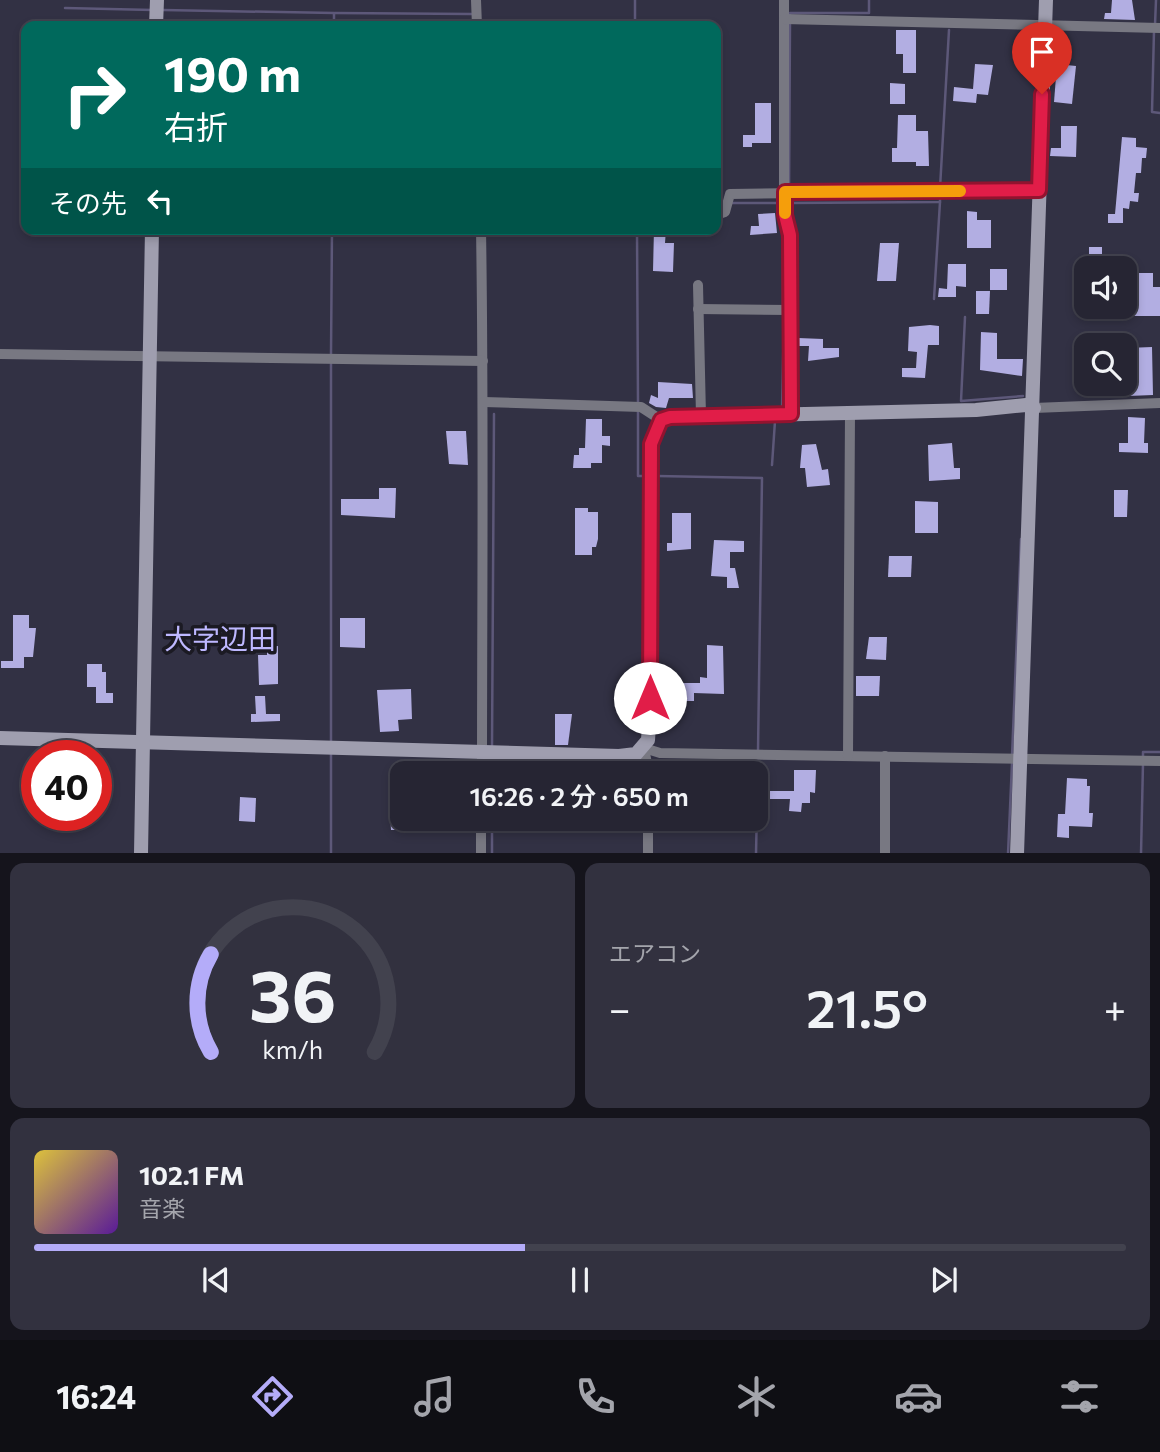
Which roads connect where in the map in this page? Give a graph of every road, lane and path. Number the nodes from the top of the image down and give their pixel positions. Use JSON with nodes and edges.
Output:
{"nodes":[{"id":1,"x":476,"y":0,"type":"edge"},
{"id":2,"x":784,"y":0,"type":"edge"},
{"id":3,"x":1046,"y":0,"type":"edge"},
{"id":4,"x":788,"y":19,"type":"junction"},
{"id":5,"x":477,"y":21,"type":"edge"},
{"id":6,"x":1045,"y":23,"type":"junction"},
{"id":7,"x":1156,"y":28,"type":"edge"},
{"id":8,"x":1039,"y":190,"type":"junction"},
{"id":9,"x":784,"y":199,"type":"junction"},
{"id":10,"x":721,"y":213,"type":"edge"},
{"id":11,"x":152,"y":235,"type":"edge"},
{"id":12,"x":481,"y":235,"type":"edge"},
{"id":13,"x":698,"y":285,"type":"dead end"},
{"id":14,"x":698,"y":309,"type":"junction"},
{"id":15,"x":785,"y":310,"type":"junction"},
{"id":16,"x":0,"y":354,"type":"edge"},
{"id":17,"x":149,"y":356,"type":"junction"},
{"id":18,"x":483,"y":361,"type":"junction"},
{"id":19,"x":484,"y":401,"type":"junction"},
{"id":20,"x":1160,"y":403,"type":"edge"},
{"id":21,"x":1034,"y":408,"type":"junction"},
{"id":22,"x":850,"y":413,"type":"junction"},
{"id":23,"x":783,"y":414,"type":"junction"},
{"id":24,"x":701,"y":416,"type":"junction"},
{"id":25,"x":661,"y":420,"type":"junction"},
{"id":26,"x":0,"y":738,"type":"edge"},
{"id":27,"x":141,"y":745,"type":"junction"},
{"id":28,"x":644,"y":748,"type":"junction"},
{"id":29,"x":489,"y":752,"type":"junction"},
{"id":30,"x":848,"y":756,"type":"junction"},
{"id":31,"x":885,"y":756,"type":"junction"},
{"id":32,"x":1015,"y":758,"type":"junction"},
{"id":33,"x":486,"y":761,"type":"edge"},
{"id":34,"x":646,"y":761,"type":"edge"},
{"id":35,"x":1160,"y":761,"type":"edge"},
{"id":36,"x":481,"y":831,"type":"edge"},
{"id":37,"x":648,"y":831,"type":"edge"},
{"id":38,"x":141,"y":853,"type":"edge"},
{"id":39,"x":481,"y":853,"type":"edge"},
{"id":40,"x":648,"y":853,"type":"edge"},
{"id":41,"x":885,"y":853,"type":"edge"},
{"id":42,"x":1017,"y":853,"type":"edge"}],
"edges":[{"from":1,"to":5,"type":"street"},
{"from":2,"to":4,"type":"street"},
{"from":3,"to":6,"type":"street"},
{"from":4,"to":6,"type":"street"},
{"from":4,"to":9,"type":"street"},
{"from":6,"to":7,"type":"street"},
{"from":6,"to":8,"type":"street"},
{"from":8,"to":9,"type":"street"},
{"from":8,"to":21,"type":"street"},
{"from":9,"to":10,"type":"street"},
{"from":9,"to":15,"type":"street"},
{"from":11,"to":17,"type":"street"},
{"from":12,"to":18,"type":"street"},
{"from":13,"to":14,"type":"street"},
{"from":14,"to":15,"type":"street"},
{"from":14,"to":24,"type":"street"},
{"from":15,"to":23,"type":"street"},
{"from":16,"to":17,"type":"street"},
{"from":17,"to":18,"type":"street"},
{"from":17,"to":27,"type":"street"},
{"from":18,"to":19,"type":"street"},
{"from":19,"to":25,"type":"street"},
{"from":19,"to":29,"type":"street"},
{"from":20,"to":21,"type":"street"},
{"from":21,"to":22,"type":"street"},
{"from":21,"to":32,"type":"street"},
{"from":22,"to":23,"type":"street"},
{"from":22,"to":30,"type":"street"},
{"from":23,"to":24,"type":"street"},
{"from":24,"to":25,"type":"street"},
{"from":25,"to":28,"type":"street"},
{"from":26,"to":27,"type":"street"},
{"from":27,"to":29,"type":"street"},
{"from":27,"to":38,"type":"street"},
{"from":28,"to":29,"type":"street"},
{"from":28,"to":30,"type":"street"},
{"from":28,"to":34,"type":"street"},
{"from":29,"to":33,"type":"street"},
{"from":30,"to":31,"type":"street"},
{"from":31,"to":32,"type":"street"},
{"from":31,"to":41,"type":"street"},
{"from":32,"to":35,"type":"street"},
{"from":32,"to":42,"type":"street"},
{"from":36,"to":39,"type":"street"},
{"from":37,"to":40,"type":"street"}]}
